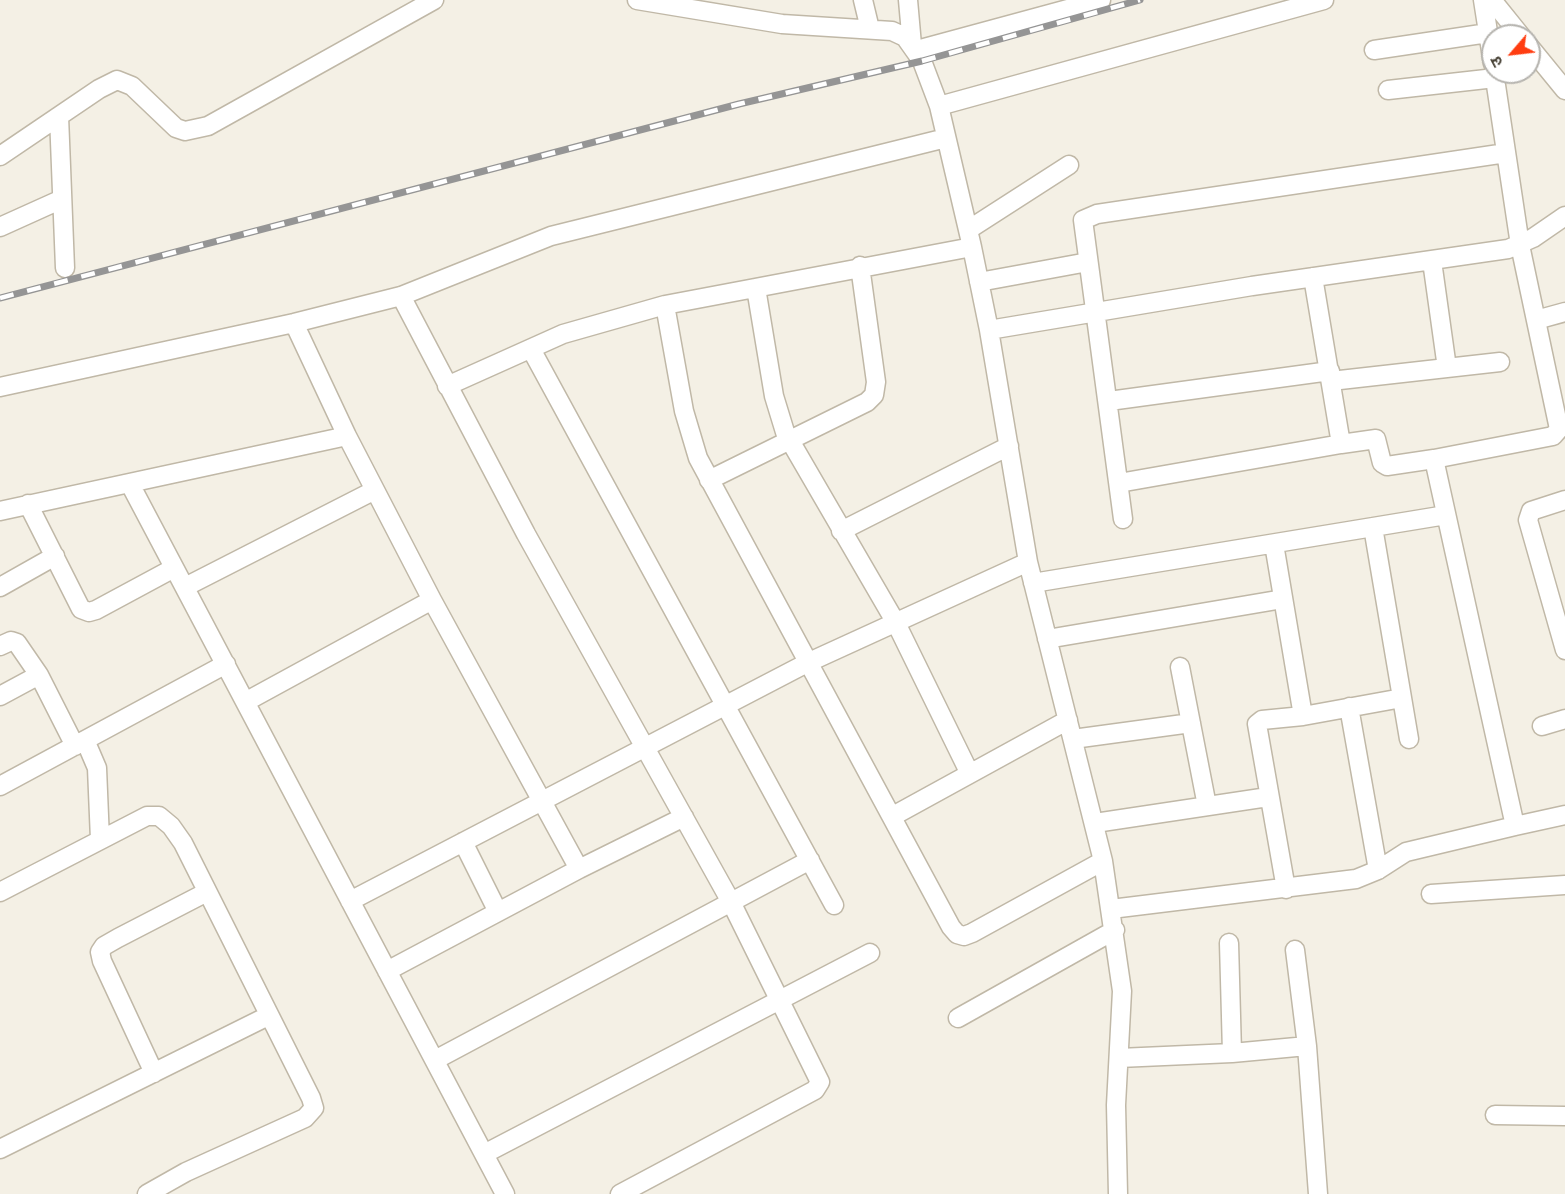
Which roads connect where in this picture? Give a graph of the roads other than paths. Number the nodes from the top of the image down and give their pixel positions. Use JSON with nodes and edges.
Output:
{"nodes":[{"id":1,"x":434,"y":0,"type":"edge"},
{"id":2,"x":638,"y":0,"type":"edge"},
{"id":3,"x":863,"y":0,"type":"edge"},
{"id":4,"x":908,"y":0,"type":"edge"},
{"id":5,"x":1101,"y":0,"type":"edge"},
{"id":6,"x":1324,"y":0,"type":"edge"},
{"id":7,"x":1483,"y":0,"type":"edge"},
{"id":8,"x":1492,"y":0,"type":"edge"},
{"id":9,"x":708,"y":6,"type":"edge"},
{"id":10,"x":1487,"y":24,"type":"edge"},
{"id":11,"x":1511,"y":24,"type":"edge"},
{"id":12,"x":870,"y":29,"type":"junction"},
{"id":13,"x":1481,"y":34,"type":"edge"},
{"id":14,"x":914,"y":47,"type":"junction"},
{"id":15,"x":1374,"y":50,"type":"dead end"},
{"id":16,"x":1541,"y":61,"type":"edge"},
{"id":17,"x":1481,"y":73,"type":"edge"},
{"id":18,"x":1496,"y":84,"type":"edge"},
{"id":19,"x":1388,"y":90,"type":"dead end"},
{"id":20,"x":1565,"y":90,"type":"edge"},
{"id":21,"x":939,"y":106,"type":"junction"},
{"id":22,"x":59,"y":116,"type":"junction"},
{"id":23,"x":946,"y":138,"type":"junction"},
{"id":24,"x":1506,"y":153,"type":"junction"},
{"id":25,"x":0,"y":156,"type":"edge"},
{"id":26,"x":1069,"y":165,"type":"dead end"},
{"id":27,"x":62,"y":199,"type":"junction"},
{"id":28,"x":1565,"y":216,"type":"edge"},
{"id":29,"x":0,"y":228,"type":"edge"},
{"id":30,"x":970,"y":238,"type":"junction"},
{"id":31,"x":1520,"y":245,"type":"junction"},
{"id":32,"x":1432,"y":261,"type":"junction"},
{"id":33,"x":1088,"y":262,"type":"junction"},
{"id":34,"x":860,"y":266,"type":"junction"},
{"id":35,"x":65,"y":268,"type":"dead end"},
{"id":36,"x":1313,"y":277,"type":"junction"},
{"id":37,"x":979,"y":282,"type":"junction"},
{"id":38,"x":756,"y":288,"type":"junction"},
{"id":39,"x":401,"y":296,"type":"junction"},
{"id":40,"x":665,"y":305,"type":"junction"},
{"id":41,"x":1565,"y":312,"type":"edge"},
{"id":42,"x":1094,"y":313,"type":"junction"},
{"id":43,"x":1536,"y":320,"type":"junction"},
{"id":44,"x":294,"y":323,"type":"junction"},
{"id":45,"x":989,"y":330,"type":"junction"},
{"id":46,"x":531,"y":349,"type":"junction"},
{"id":47,"x":1500,"y":362,"type":"dead end"},
{"id":48,"x":1447,"y":368,"type":"junction"},
{"id":49,"x":1330,"y":376,"type":"junction"},
{"id":50,"x":447,"y":386,"type":"junction"},
{"id":51,"x":0,"y":387,"type":"edge"},
{"id":52,"x":1109,"y":401,"type":"junction"},
{"id":53,"x":1560,"y":409,"type":"edge"},
{"id":54,"x":347,"y":436,"type":"junction"},
{"id":55,"x":790,"y":442,"type":"junction"},
{"id":56,"x":1341,"y":444,"type":"junction"},
{"id":57,"x":1009,"y":446,"type":"junction"},
{"id":58,"x":1434,"y":459,"type":"junction"},
{"id":59,"x":709,"y":480,"type":"junction"},
{"id":60,"x":1119,"y":483,"type":"junction"},
{"id":61,"x":130,"y":484,"type":"junction"},
{"id":62,"x":375,"y":490,"type":"junction"},
{"id":63,"x":1565,"y":500,"type":"edge"},
{"id":64,"x":28,"y":504,"type":"junction"},
{"id":65,"x":0,"y":511,"type":"edge"},
{"id":66,"x":1446,"y":515,"type":"junction"},
{"id":67,"x":1124,"y":519,"type":"dead end"},
{"id":68,"x":1373,"y":527,"type":"junction"},
{"id":69,"x":841,"y":531,"type":"junction"},
{"id":70,"x":1274,"y":544,"type":"junction"},
{"id":71,"x":55,"y":556,"type":"junction"},
{"id":72,"x":1028,"y":562,"type":"junction"},
{"id":73,"x":174,"y":568,"type":"junction"},
{"id":74,"x":1033,"y":583,"type":"junction"},
{"id":75,"x":0,"y":587,"type":"edge"},
{"id":76,"x":185,"y":587,"type":"junction"},
{"id":77,"x":1284,"y":599,"type":"junction"},
{"id":78,"x":432,"y":600,"type":"junction"},
{"id":79,"x":1559,"y":610,"type":"edge"},
{"id":80,"x":896,"y":623,"type":"junction"},
{"id":81,"x":1047,"y":639,"type":"junction"},
{"id":82,"x":0,"y":646,"type":"edge"},
{"id":83,"x":1565,"y":650,"type":"edge"},
{"id":84,"x":807,"y":663,"type":"junction"},
{"id":85,"x":226,"y":664,"type":"junction"},
{"id":86,"x":1180,"y":667,"type":"dead end"},
{"id":87,"x":39,"y":675,"type":"junction"},
{"id":88,"x":0,"y":696,"type":"edge"},
{"id":89,"x":1402,"y":698,"type":"junction"},
{"id":90,"x":247,"y":701,"type":"junction"},
{"id":91,"x":726,"y":705,"type":"junction"},
{"id":92,"x":1349,"y":707,"type":"junction"},
{"id":93,"x":1303,"y":716,"type":"junction"},
{"id":94,"x":1565,"y":719,"type":"edge"},
{"id":95,"x":1068,"y":720,"type":"junction"},
{"id":96,"x":1191,"y":723,"type":"junction"},
{"id":97,"x":1542,"y":726,"type":"dead end"},
{"id":98,"x":1073,"y":739,"type":"junction"},
{"id":99,"x":1409,"y":739,"type":"dead end"},
{"id":100,"x":80,"y":743,"type":"junction"},
{"id":101,"x":646,"y":748,"type":"junction"},
{"id":102,"x":969,"y":772,"type":"junction"},
{"id":103,"x":0,"y":786,"type":"edge"},
{"id":104,"x":1268,"y":797,"type":"junction"},
{"id":105,"x":543,"y":800,"type":"junction"},
{"id":106,"x":1207,"y":806,"type":"junction"},
{"id":107,"x":1565,"y":815,"type":"edge"},
{"id":108,"x":893,"y":816,"type":"junction"},
{"id":109,"x":684,"y":817,"type":"junction"},
{"id":110,"x":1095,"y":823,"type":"junction"},
{"id":111,"x":1515,"y":826,"type":"junction"},
{"id":112,"x":100,"y":840,"type":"junction"},
{"id":113,"x":463,"y":842,"type":"junction"},
{"id":114,"x":810,"y":860,"type":"junction"},
{"id":115,"x":1103,"y":861,"type":"junction"},
{"id":116,"x":579,"y":868,"type":"junction"},
{"id":117,"x":1378,"y":870,"type":"junction"},
{"id":118,"x":1286,"y":889,"type":"junction"},
{"id":119,"x":1564,"y":890,"type":"edge"},
{"id":120,"x":0,"y":892,"type":"edge"},
{"id":121,"x":207,"y":892,"type":"junction"},
{"id":122,"x":1431,"y":894,"type":"dead end"},
{"id":123,"x":350,"y":901,"type":"junction"},
{"id":124,"x":731,"y":902,"type":"junction"},
{"id":125,"x":834,"y":905,"type":"dead end"},
{"id":126,"x":1111,"y":909,"type":"junction"},
{"id":127,"x":498,"y":912,"type":"junction"},
{"id":128,"x":1115,"y":930,"type":"junction"},
{"id":129,"x":1229,"y":943,"type":"dead end"},
{"id":130,"x":1295,"y":950,"type":"dead end"},
{"id":131,"x":870,"y":953,"type":"dead end"},
{"id":132,"x":387,"y":971,"type":"junction"},
{"id":133,"x":779,"y":998,"type":"junction"},
{"id":134,"x":268,"y":1016,"type":"junction"},
{"id":135,"x":958,"y":1018,"type":"dead end"},
{"id":136,"x":1307,"y":1046,"type":"junction"},
{"id":137,"x":1232,"y":1053,"type":"junction"},
{"id":138,"x":1119,"y":1058,"type":"junction"},
{"id":139,"x":435,"y":1060,"type":"junction"},
{"id":140,"x":154,"y":1073,"type":"junction"},
{"id":141,"x":1495,"y":1115,"type":"dead end"},
{"id":142,"x":1565,"y":1116,"type":"edge"},
{"id":143,"x":0,"y":1149,"type":"edge"},
{"id":144,"x":484,"y":1154,"type":"junction"},
{"id":145,"x":147,"y":1194,"type":"edge"},
{"id":146,"x":505,"y":1194,"type":"edge"},
{"id":147,"x":620,"y":1194,"type":"edge"},
{"id":148,"x":1118,"y":1194,"type":"edge"},
{"id":149,"x":1318,"y":1194,"type":"edge"}],
"edges":[{"from":1,"to":22,"type":"street"},
{"from":2,"to":9,"type":"street"},
{"from":3,"to":12,"type":"street"},
{"from":4,"to":14,"type":"street"},
{"from":5,"to":14,"type":"street"},
{"from":6,"to":21,"type":"street"},
{"from":7,"to":10,"type":"street"},
{"from":8,"to":11,"type":"street"},
{"from":9,"to":12,"type":"street"},
{"from":12,"to":14,"type":"street"},
{"from":13,"to":15,"type":"street"},
{"from":14,"to":21,"type":"street"},
{"from":16,"to":20,"type":"street"},
{"from":17,"to":19,"type":"street"},
{"from":18,"to":24,"type":"street"},
{"from":21,"to":23,"type":"street"},
{"from":22,"to":25,"type":"street"},
{"from":22,"to":27,"type":"street"},
{"from":23,"to":30,"type":"street"},
{"from":23,"to":39,"type":"street"},
{"from":24,"to":31,"type":"street"},
{"from":24,"to":33,"type":"street"},
{"from":26,"to":30,"type":"street"},
{"from":27,"to":29,"type":"street"},
{"from":27,"to":35,"type":"street"},
{"from":28,"to":31,"type":"street"},
{"from":30,"to":34,"type":"street"},
{"from":30,"to":37,"type":"street"},
{"from":31,"to":32,"type":"street"},
{"from":31,"to":43,"type":"street"},
{"from":32,"to":36,"type":"street"},
{"from":32,"to":48,"type":"street"},
{"from":33,"to":37,"type":"street"},
{"from":33,"to":42,"type":"street"},
{"from":34,"to":38,"type":"street"},
{"from":34,"to":55,"type":"street"},
{"from":36,"to":42,"type":"street"},
{"from":36,"to":49,"type":"street"},
{"from":37,"to":45,"type":"street"},
{"from":38,"to":40,"type":"street"},
{"from":38,"to":55,"type":"street"},
{"from":39,"to":44,"type":"street"},
{"from":39,"to":50,"type":"street"},
{"from":40,"to":46,"type":"street"},
{"from":40,"to":59,"type":"street"},
{"from":41,"to":43,"type":"street"},
{"from":42,"to":45,"type":"street"},
{"from":42,"to":52,"type":"street"},
{"from":43,"to":53,"type":"street"},
{"from":44,"to":51,"type":"street"},
{"from":44,"to":54,"type":"street"},
{"from":45,"to":57,"type":"street"},
{"from":46,"to":50,"type":"street"},
{"from":46,"to":91,"type":"street"},
{"from":47,"to":48,"type":"street"},
{"from":48,"to":49,"type":"street"},
{"from":49,"to":52,"type":"street"},
{"from":49,"to":56,"type":"street"},
{"from":50,"to":101,"type":"street"},
{"from":52,"to":60,"type":"street"},
{"from":53,"to":58,"type":"street"},
{"from":54,"to":61,"type":"street"},
{"from":54,"to":62,"type":"street"},
{"from":55,"to":59,"type":"street"},
{"from":55,"to":69,"type":"street"},
{"from":56,"to":58,"type":"street"},
{"from":56,"to":60,"type":"street"},
{"from":57,"to":69,"type":"street"},
{"from":57,"to":72,"type":"street"},
{"from":58,"to":66,"type":"street"},
{"from":59,"to":84,"type":"street"},
{"from":60,"to":67,"type":"street"},
{"from":61,"to":64,"type":"street"},
{"from":61,"to":73,"type":"street"},
{"from":62,"to":76,"type":"street"},
{"from":62,"to":78,"type":"street"},
{"from":63,"to":79,"type":"street"},
{"from":64,"to":65,"type":"street"},
{"from":64,"to":71,"type":"street"},
{"from":66,"to":68,"type":"street"},
{"from":66,"to":111,"type":"street"},
{"from":68,"to":70,"type":"street"},
{"from":68,"to":89,"type":"street"},
{"from":69,"to":80,"type":"street"},
{"from":70,"to":74,"type":"street"},
{"from":70,"to":77,"type":"street"},
{"from":71,"to":73,"type":"street"},
{"from":71,"to":75,"type":"street"},
{"from":72,"to":74,"type":"street"},
{"from":72,"to":80,"type":"street"},
{"from":73,"to":76,"type":"street"},
{"from":74,"to":81,"type":"street"},
{"from":76,"to":85,"type":"street"},
{"from":77,"to":81,"type":"street"},
{"from":77,"to":93,"type":"street"},
{"from":78,"to":90,"type":"street"},
{"from":78,"to":105,"type":"street"},
{"from":79,"to":83,"type":"street"},
{"from":80,"to":84,"type":"street"},
{"from":80,"to":102,"type":"street"},
{"from":81,"to":95,"type":"street"},
{"from":82,"to":87,"type":"street"},
{"from":84,"to":91,"type":"street"},
{"from":84,"to":108,"type":"street"},
{"from":85,"to":90,"type":"street"},
{"from":85,"to":100,"type":"street"},
{"from":86,"to":96,"type":"street"},
{"from":87,"to":88,"type":"street"},
{"from":87,"to":100,"type":"street"},
{"from":89,"to":92,"type":"street"},
{"from":89,"to":99,"type":"street"},
{"from":90,"to":123,"type":"street"},
{"from":91,"to":101,"type":"street"},
{"from":91,"to":114,"type":"street"},
{"from":92,"to":93,"type":"street"},
{"from":92,"to":117,"type":"street"},
{"from":93,"to":104,"type":"street"},
{"from":94,"to":97,"type":"street"},
{"from":95,"to":98,"type":"street"},
{"from":95,"to":102,"type":"street"},
{"from":96,"to":98,"type":"street"},
{"from":96,"to":106,"type":"street"},
{"from":98,"to":110,"type":"street"},
{"from":100,"to":103,"type":"street"},
{"from":100,"to":112,"type":"street"},
{"from":101,"to":105,"type":"street"},
{"from":101,"to":109,"type":"street"},
{"from":102,"to":108,"type":"street"},
{"from":104,"to":106,"type":"street"},
{"from":104,"to":118,"type":"street"},
{"from":105,"to":113,"type":"street"},
{"from":105,"to":116,"type":"street"},
{"from":106,"to":110,"type":"street"},
{"from":107,"to":111,"type":"street"},
{"from":108,"to":115,"type":"street"},
{"from":109,"to":116,"type":"street"},
{"from":109,"to":124,"type":"street"},
{"from":110,"to":115,"type":"street"},
{"from":111,"to":117,"type":"street"},
{"from":112,"to":120,"type":"street"},
{"from":112,"to":121,"type":"street"},
{"from":113,"to":123,"type":"street"},
{"from":113,"to":127,"type":"street"},
{"from":114,"to":124,"type":"street"},
{"from":114,"to":125,"type":"street"},
{"from":115,"to":126,"type":"street"},
{"from":116,"to":127,"type":"street"},
{"from":117,"to":118,"type":"street"},
{"from":118,"to":126,"type":"street"},
{"from":119,"to":122,"type":"street"},
{"from":121,"to":134,"type":"street"},
{"from":121,"to":140,"type":"street"},
{"from":123,"to":132,"type":"street"},
{"from":124,"to":133,"type":"street"},
{"from":124,"to":139,"type":"street"},
{"from":126,"to":128,"type":"street"},
{"from":127,"to":132,"type":"street"},
{"from":128,"to":135,"type":"street"},
{"from":128,"to":138,"type":"street"},
{"from":129,"to":137,"type":"street"},
{"from":130,"to":136,"type":"street"},
{"from":131,"to":133,"type":"street"},
{"from":132,"to":139,"type":"street"},
{"from":133,"to":144,"type":"street"},
{"from":133,"to":147,"type":"street"},
{"from":134,"to":140,"type":"street"},
{"from":134,"to":145,"type":"street"},
{"from":136,"to":137,"type":"street"},
{"from":136,"to":149,"type":"street"},
{"from":137,"to":138,"type":"street"},
{"from":138,"to":148,"type":"street"},
{"from":139,"to":144,"type":"street"},
{"from":140,"to":143,"type":"street"},
{"from":141,"to":142,"type":"street"},
{"from":144,"to":146,"type":"street"}]}
